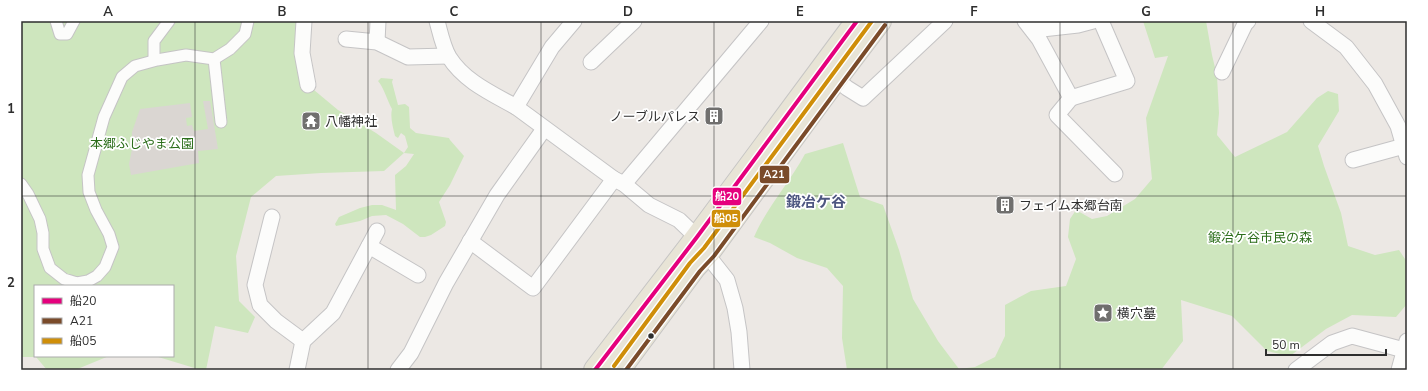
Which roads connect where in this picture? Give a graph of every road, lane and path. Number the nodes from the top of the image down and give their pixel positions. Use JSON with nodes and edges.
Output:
{"nodes":[{"id":1,"x":56,"y":21,"type":"edge"},
{"id":2,"x":74,"y":21,"type":"edge"},
{"id":3,"x":248,"y":21,"type":"edge"},
{"id":4,"x":304,"y":21,"type":"edge"},
{"id":5,"x":378,"y":21,"type":"edge"},
{"id":6,"x":437,"y":21,"type":"edge"},
{"id":7,"x":574,"y":21,"type":"edge"},
{"id":8,"x":634,"y":21,"type":"edge"},
{"id":9,"x":761,"y":21,"type":"edge"},
{"id":10,"x":857,"y":21,"type":"edge"},
{"id":11,"x":880,"y":21,"type":"edge"},
{"id":12,"x":945,"y":21,"type":"edge"},
{"id":13,"x":1093,"y":21,"type":"edge"},
{"id":14,"x":1101,"y":21,"type":"edge"},
{"id":15,"x":1248,"y":21,"type":"edge"},
{"id":16,"x":1311,"y":21,"type":"edge"},
{"id":17,"x":167,"y":22,"type":"edge"},
{"id":18,"x":1029,"y":26,"type":"edge"},
{"id":19,"x":346,"y":39,"type":"dead end"},
{"id":20,"x":377,"y":42,"type":"junction"},
{"id":21,"x":448,"y":56,"type":"junction"},
{"id":22,"x":214,"y":59,"type":"junction"},
{"id":23,"x":154,"y":60,"type":"junction"},
{"id":24,"x":591,"y":62,"type":"dead end"},
{"id":25,"x":1222,"y":72,"type":"dead end"},
{"id":26,"x":836,"y":79,"type":"junction"},
{"id":27,"x":308,"y":85,"type":"dead end"},
{"id":28,"x":1071,"y":98,"type":"junction"},
{"id":29,"x":516,"y":107,"type":"junction"},
{"id":30,"x":221,"y":122,"type":"dead end"},
{"id":31,"x":544,"y":128,"type":"junction"},
{"id":32,"x":1406,"y":151,"type":"edge"},
{"id":33,"x":1354,"y":160,"type":"dead end"},
{"id":34,"x":1115,"y":174,"type":"dead end"},
{"id":35,"x":619,"y":182,"type":"junction"},
{"id":36,"x":21,"y":184,"type":"edge"},
{"id":37,"x":272,"y":217,"type":"dead end"},
{"id":38,"x":377,"y":231,"type":"dead end"},
{"id":39,"x":470,"y":241,"type":"junction"},
{"id":40,"x":703,"y":244,"type":"junction"},
{"id":41,"x":369,"y":246,"type":"junction"},
{"id":42,"x":418,"y":275,"type":"dead end"},
{"id":43,"x":303,"y":341,"type":"junction"},
{"id":44,"x":1405,"y":346,"type":"edge"},
{"id":45,"x":297,"y":370,"type":"edge"},
{"id":46,"x":398,"y":370,"type":"edge"},
{"id":47,"x":595,"y":370,"type":"edge"},
{"id":48,"x":620,"y":370,"type":"edge"},
{"id":49,"x":742,"y":370,"type":"edge"},
{"id":50,"x":1296,"y":370,"type":"edge"},
{"id":51,"x":1399,"y":370,"type":"edge"}],
"edges":[{"from":1,"to":2,"type":"street"},
{"from":3,"to":22,"type":"street"},
{"from":4,"to":27,"type":"street"},
{"from":5,"to":20,"type":"street"},
{"from":6,"to":21,"type":"street"},
{"from":7,"to":29,"type":"street"},
{"from":8,"to":24,"type":"street"},
{"from":9,"to":35,"type":"street"},
{"from":10,"to":40,"type":"main road"},
{"from":11,"to":26,"type":"main road"},
{"from":12,"to":26,"type":"street"},
{"from":13,"to":18,"type":"street"},
{"from":14,"to":28,"type":"street"},
{"from":15,"to":25,"type":"street"},
{"from":16,"to":32,"type":"street"},
{"from":17,"to":23,"type":"street"},
{"from":18,"to":28,"type":"street"},
{"from":19,"to":20,"type":"street"},
{"from":20,"to":21,"type":"street"},
{"from":21,"to":29,"type":"street"},
{"from":22,"to":23,"type":"street"},
{"from":22,"to":30,"type":"street"},
{"from":23,"to":36,"type":"street"},
{"from":26,"to":40,"type":"main road"},
{"from":28,"to":34,"type":"street"},
{"from":29,"to":31,"type":"street"},
{"from":31,"to":35,"type":"street"},
{"from":31,"to":39,"type":"street"},
{"from":32,"to":33,"type":"street"},
{"from":35,"to":39,"type":"street"},
{"from":35,"to":40,"type":"street"},
{"from":37,"to":43,"type":"street"},
{"from":38,"to":41,"type":"street"},
{"from":39,"to":46,"type":"street"},
{"from":40,"to":47,"type":"main road"},
{"from":40,"to":48,"type":"main road"},
{"from":40,"to":49,"type":"street"},
{"from":41,"to":42,"type":"street"},
{"from":41,"to":43,"type":"street"},
{"from":43,"to":45,"type":"street"},
{"from":44,"to":50,"type":"street"},
{"from":44,"to":51,"type":"street"}]}
